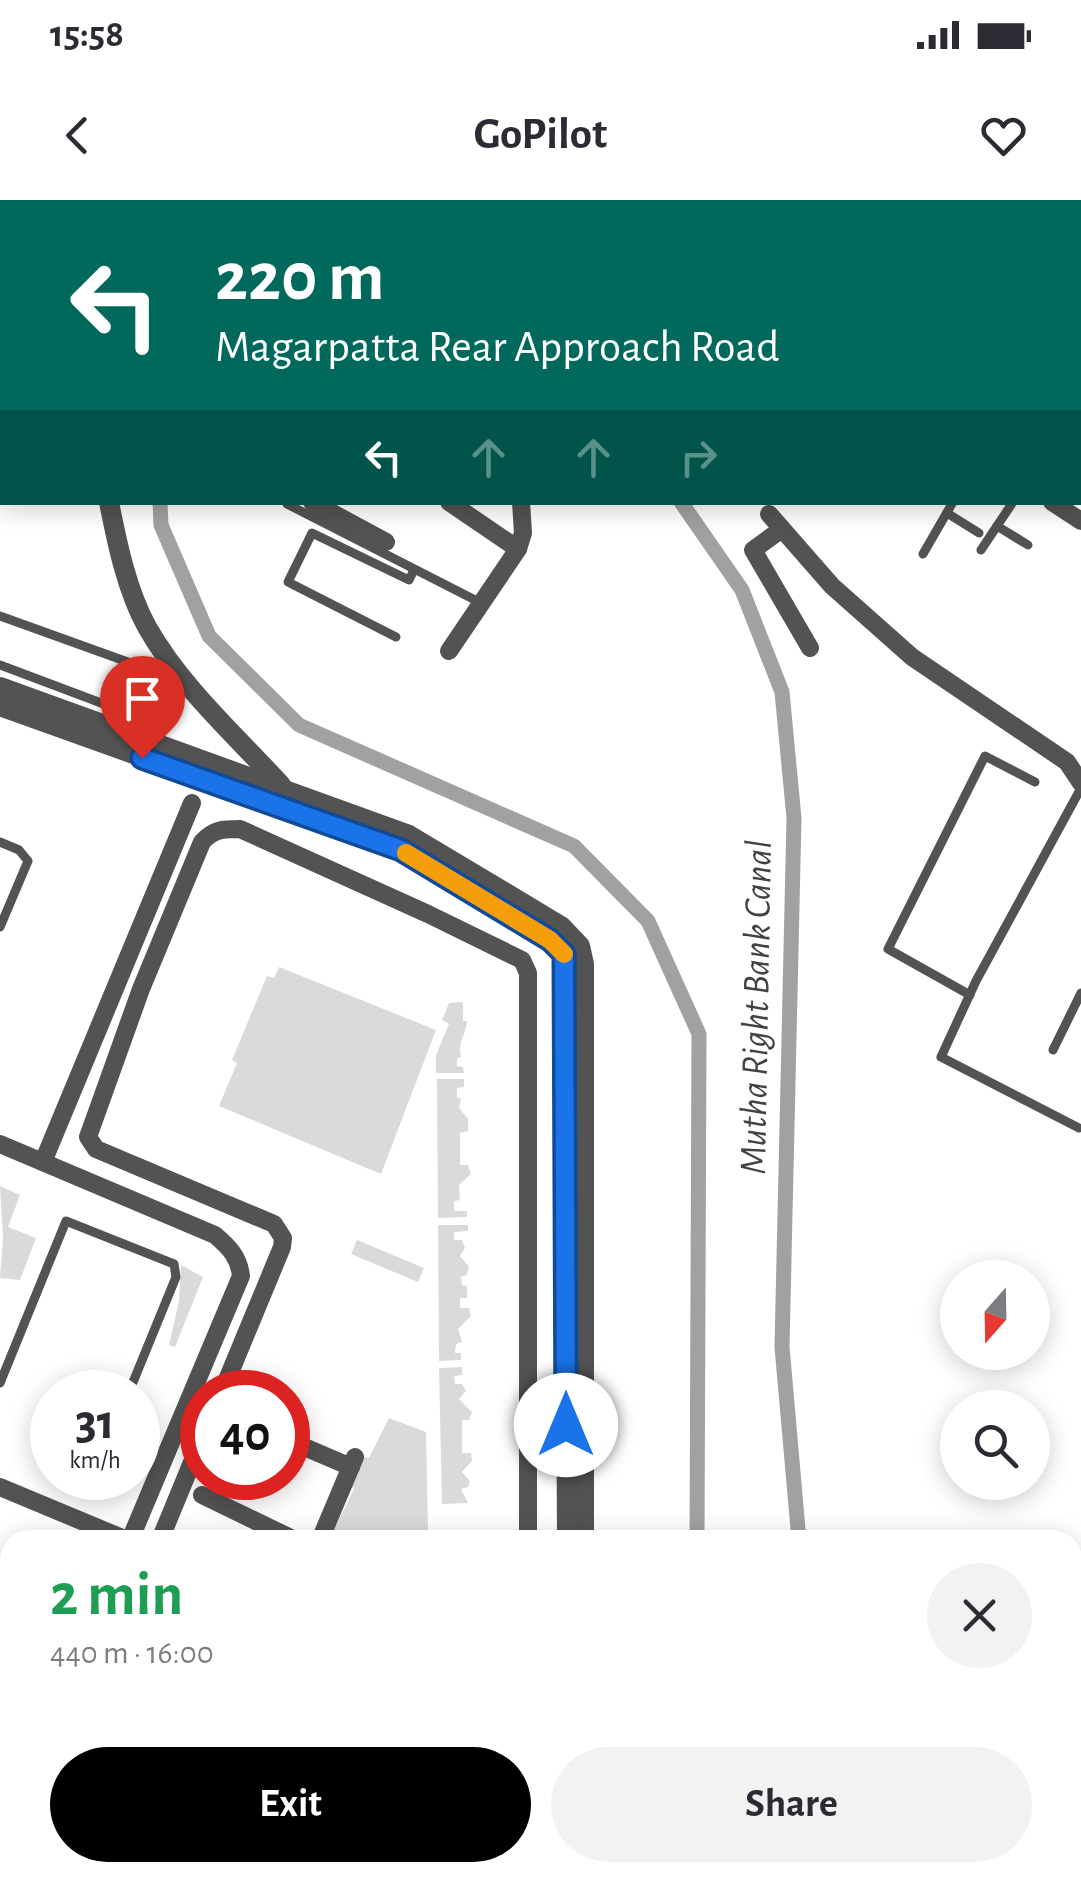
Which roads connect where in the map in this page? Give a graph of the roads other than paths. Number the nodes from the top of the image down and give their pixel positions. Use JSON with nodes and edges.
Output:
{"nodes":[{"id":1,"x":110,"y":505,"type":"edge"},
{"id":2,"x":288,"y":505,"type":"edge"},
{"id":3,"x":318,"y":505,"type":"edge"},
{"id":4,"x":452,"y":505,"type":"edge"},
{"id":5,"x":521,"y":505,"type":"edge"},
{"id":6,"x":951,"y":505,"type":"edge"},
{"id":7,"x":1011,"y":505,"type":"edge"},
{"id":8,"x":1057,"y":505,"type":"edge"},
{"id":9,"x":947,"y":513,"type":"junction"},
{"id":10,"x":768,"y":514,"type":"dead end"},
{"id":11,"x":1081,"y":521,"type":"edge"},
{"id":12,"x":997,"y":526,"type":"junction"},
{"id":13,"x":782,"y":530,"type":"junction"},
{"id":14,"x":979,"y":533,"type":"dead end"},
{"id":15,"x":386,"y":542,"type":"dead end"},
{"id":16,"x":1028,"y":544,"type":"dead end"},
{"id":17,"x":518,"y":549,"type":"junction"},
{"id":18,"x":981,"y":550,"type":"dead end"},
{"id":19,"x":923,"y":554,"type":"dead end"},
{"id":20,"x":414,"y":570,"type":"junction"},
{"id":21,"x":482,"y":603,"type":"junction"},
{"id":22,"x":0,"y":616,"type":"edge"},
{"id":23,"x":396,"y":637,"type":"dead end"},
{"id":24,"x":810,"y":648,"type":"dead end"},
{"id":25,"x":449,"y":651,"type":"dead end"},
{"id":26,"x":0,"y":665,"type":"edge"},
{"id":27,"x":0,"y":687,"type":"edge"},
{"id":28,"x":0,"y":706,"type":"edge"},
{"id":29,"x":1074,"y":758,"type":"edge"},
{"id":30,"x":1035,"y":782,"type":"dead end"},
{"id":31,"x":282,"y":786,"type":"junction"},
{"id":32,"x":1081,"y":786,"type":"edge"},
{"id":33,"x":192,"y":803,"type":"dead end"},
{"id":34,"x":295,"y":812,"type":"junction"},
{"id":35,"x":0,"y":842,"type":"edge"},
{"id":36,"x":0,"y":926,"type":"edge"},
{"id":37,"x":118,"y":979,"type":"junction"},
{"id":38,"x":141,"y":988,"type":"junction"},
{"id":39,"x":1081,"y":993,"type":"edge"},
{"id":40,"x":970,"y":994,"type":"junction"},
{"id":41,"x":1053,"y":1050,"type":"dead end"},
{"id":42,"x":1079,"y":1128,"type":"edge"},
{"id":43,"x":0,"y":1144,"type":"edge"},
{"id":44,"x":43,"y":1162,"type":"junction"},
{"id":45,"x":138,"y":1370,"type":"edge"},
{"id":46,"x":231,"y":1370,"type":"edge"},
{"id":47,"x":0,"y":1383,"type":"edge"},
{"id":48,"x":310,"y":1447,"type":"edge"},
{"id":49,"x":160,"y":1469,"type":"joint"},
{"id":50,"x":180,"y":1478,"type":"edge"},
{"id":51,"x":0,"y":1487,"type":"edge"},
{"id":52,"x":180,"y":1492,"type":"edge"},
{"id":53,"x":146,"y":1500,"type":"edge"},
{"id":54,"x":212,"y":1500,"type":"edge"},
{"id":55,"x":105,"y":1530,"type":"edge"},
{"id":56,"x":133,"y":1530,"type":"edge"},
{"id":57,"x":164,"y":1530,"type":"edge"},
{"id":58,"x":274,"y":1530,"type":"edge"},
{"id":59,"x":324,"y":1530,"type":"edge"},
{"id":60,"x":528,"y":1530,"type":"edge"},
{"id":61,"x":566,"y":1530,"type":"edge"},
{"id":62,"x":584,"y":1530,"type":"edge"}],
"edges":[{"from":1,"to":31,"type":"street"},
{"from":2,"to":20,"type":"lane"},
{"from":3,"to":15,"type":"street"},
{"from":4,"to":17,"type":"street"},
{"from":5,"to":17,"type":"street"},
{"from":6,"to":9,"type":"lane"},
{"from":7,"to":12,"type":"lane"},
{"from":8,"to":11,"type":"street"},
{"from":9,"to":14,"type":"lane"},
{"from":9,"to":19,"type":"lane"},
{"from":10,"to":13,"type":"street"},
{"from":12,"to":16,"type":"lane"},
{"from":12,"to":18,"type":"lane"},
{"from":13,"to":24,"type":"street"},
{"from":13,"to":29,"type":"street"},
{"from":17,"to":21,"type":"street"},
{"from":20,"to":21,"type":"lane"},
{"from":20,"to":23,"type":"lane"},
{"from":21,"to":25,"type":"street"},
{"from":22,"to":26,"type":"lane"},
{"from":27,"to":31,"type":"street"},
{"from":28,"to":34,"type":"street"},
{"from":29,"to":32,"type":"street"},
{"from":30,"to":40,"type":"lane"},
{"from":31,"to":34,"type":"street"},
{"from":31,"to":62,"type":"street"},
{"from":32,"to":40,"type":"lane"},
{"from":33,"to":37,"type":"street"},
{"from":34,"to":61,"type":"street"},
{"from":35,"to":36,"type":"lane"},
{"from":37,"to":38,"type":"street"},
{"from":37,"to":44,"type":"street"},
{"from":38,"to":46,"type":"street"},
{"from":38,"to":60,"type":"street"},
{"from":39,"to":41,"type":"lane"},
{"from":40,"to":42,"type":"lane"},
{"from":43,"to":44,"type":"street"},
{"from":44,"to":49,"type":"street"},
{"from":45,"to":47,"type":"lane"},
{"from":48,"to":59,"type":"street"},
{"from":49,"to":50,"type":"street"},
{"from":51,"to":55,"type":"street"},
{"from":52,"to":57,"type":"street"},
{"from":53,"to":56,"type":"street"},
{"from":54,"to":58,"type":"street"}]}
